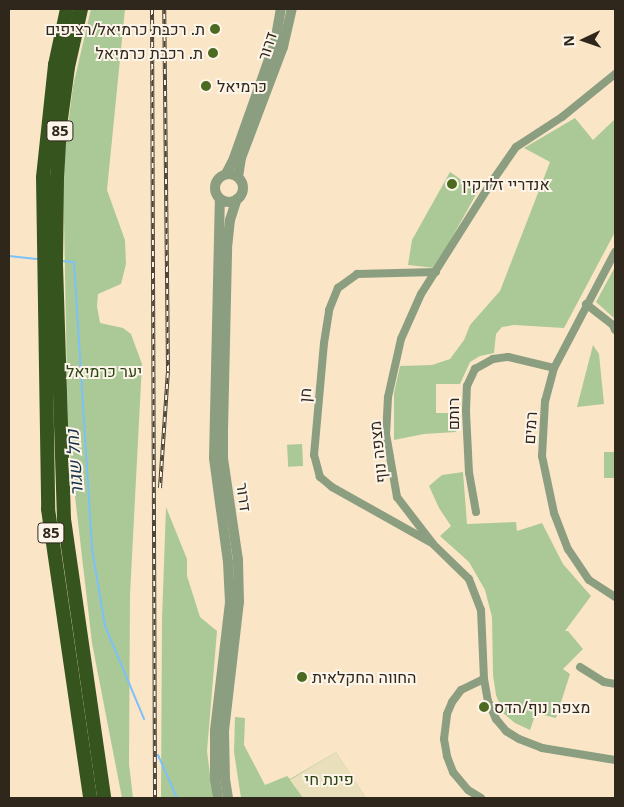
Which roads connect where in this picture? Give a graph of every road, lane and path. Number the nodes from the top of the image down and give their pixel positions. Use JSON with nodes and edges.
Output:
{"nodes":[{"id":1,"x":67,"y":9,"type":"edge"},
{"id":2,"x":81,"y":9,"type":"edge"},
{"id":3,"x":281,"y":9,"type":"edge"},
{"id":4,"x":292,"y":9,"type":"edge"},
{"id":5,"x":615,"y":74,"type":"edge"},
{"id":6,"x":226,"y":174,"type":"junction"},
{"id":7,"x":238,"y":177,"type":"junction"},
{"id":8,"x":220,"y":198,"type":"junction"},
{"id":9,"x":237,"y":199,"type":"junction"},
{"id":10,"x":615,"y":252,"type":"edge"},
{"id":11,"x":50,"y":260,"type":"junction"},
{"id":12,"x":436,"y":272,"type":"junction"},
{"id":13,"x":586,"y":304,"type":"junction"},
{"id":14,"x":615,"y":330,"type":"edge"},
{"id":15,"x":554,"y":368,"type":"junction"},
{"id":16,"x":476,"y":512,"type":"dead end"},
{"id":17,"x":433,"y":544,"type":"junction"},
{"id":18,"x":615,"y":597,"type":"edge"},
{"id":19,"x":580,"y":667,"type":"dead end"},
{"id":20,"x":484,"y":679,"type":"junction"},
{"id":21,"x":615,"y":684,"type":"edge"},
{"id":22,"x":615,"y":760,"type":"edge"},
{"id":23,"x":90,"y":798,"type":"edge"},
{"id":24,"x":104,"y":798,"type":"edge"},
{"id":25,"x":218,"y":798,"type":"edge"},
{"id":26,"x":228,"y":798,"type":"edge"},
{"id":27,"x":481,"y":798,"type":"edge"}],
"edges":[{"from":1,"to":11,"type":"highway","number":"85"},
{"from":2,"to":11,"type":"highway","number":"85"},
{"from":3,"to":6,"type":"street","name":"דרור"},
{"from":4,"to":7,"type":"street","name":"דרור"},
{"from":5,"to":12,"type":"street","name":"מצפה נוף"},
{"from":6,"to":7,"type":"street"},
{"from":6,"to":8,"type":"street"},
{"from":7,"to":9,"type":"street"},
{"from":8,"to":9,"type":"street"},
{"from":8,"to":25,"type":"street","name":"דרור"},
{"from":9,"to":26,"type":"street","name":"דרור"},
{"from":10,"to":13,"type":"street","name":"רמים"},
{"from":11,"to":23,"type":"highway","number":"85"},
{"from":11,"to":24,"type":"highway","number":"85"},
{"from":12,"to":17,"type":"street","name":"מצפה נוף"},
{"from":12,"to":17,"type":"street","name":"חן"},
{"from":13,"to":14,"type":"street"},
{"from":13,"to":15,"type":"street","name":"רמים"},
{"from":15,"to":16,"type":"street","name":"רותם"},
{"from":15,"to":18,"type":"street","name":"רמים"},
{"from":17,"to":20,"type":"street","name":"מצפה נוף"},
{"from":19,"to":21,"type":"street"},
{"from":20,"to":22,"type":"street","name":"מצפה נוף"},
{"from":20,"to":27,"type":"street"}]}
